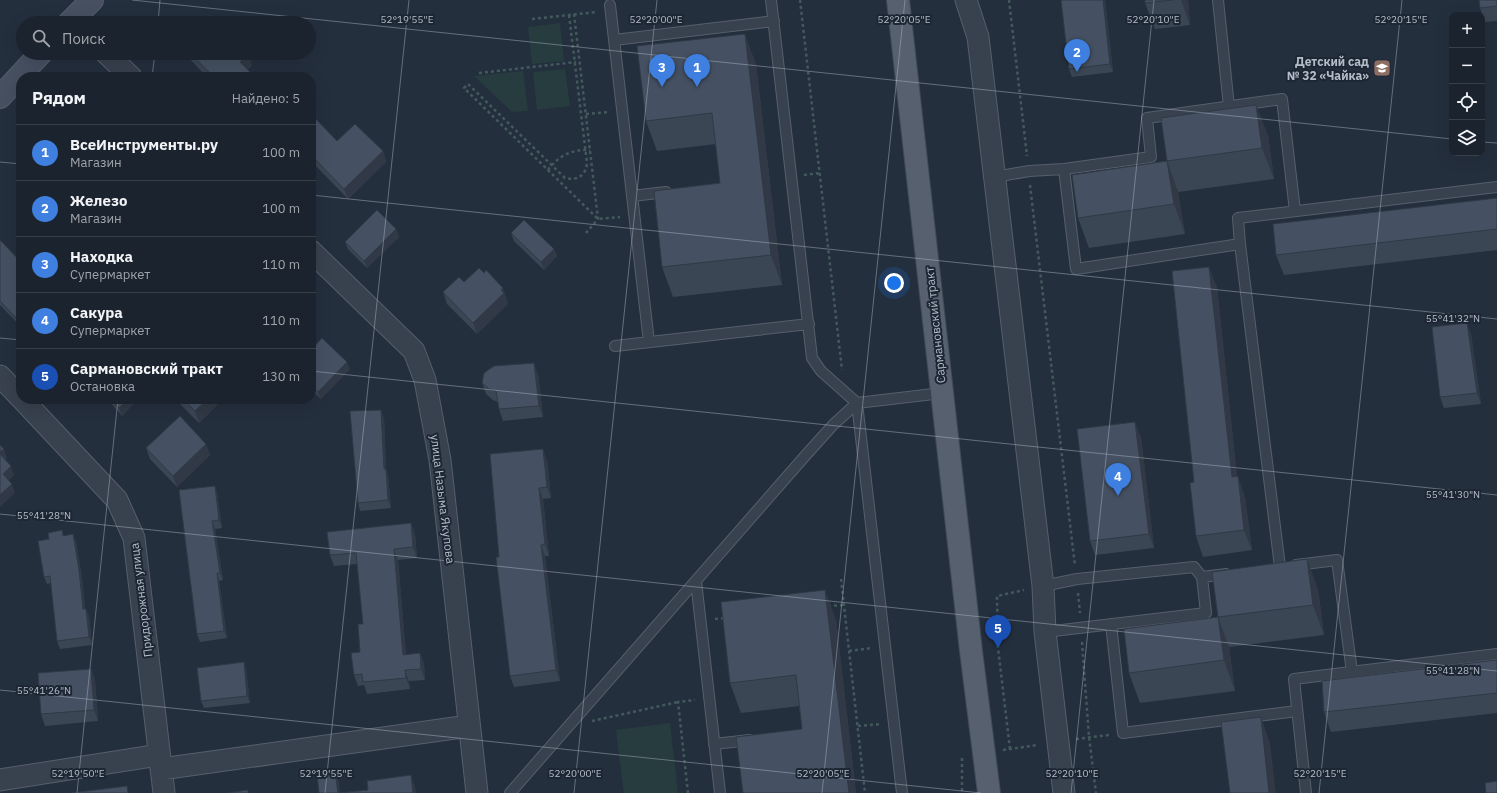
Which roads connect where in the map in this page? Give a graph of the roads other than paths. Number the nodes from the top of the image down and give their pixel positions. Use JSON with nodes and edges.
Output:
{"nodes":[{"id":1,"x":92,"y":0,"type":"edge"},
{"id":2,"x":771,"y":0,"type":"edge"},
{"id":3,"x":898,"y":0,"type":"edge"},
{"id":4,"x":966,"y":0,"type":"edge"},
{"id":5,"x":1218,"y":0,"type":"edge"},
{"id":6,"x":610,"y":7,"type":"road end"},
{"id":7,"x":77,"y":16,"type":"edge"},
{"id":8,"x":774,"y":22,"type":"junction"},
{"id":9,"x":614,"y":40,"type":"junction"},
{"id":10,"x":34,"y":60,"type":"edge"},
{"id":11,"x":113,"y":60,"type":"edge"},
{"id":12,"x":23,"y":72,"type":"edge"},
{"id":13,"x":126,"y":72,"type":"edge"},
{"id":14,"x":16,"y":79,"type":"edge"},
{"id":15,"x":0,"y":96,"type":"edge"},
{"id":16,"x":1229,"y":107,"type":"junction"},
{"id":17,"x":1064,"y":169,"type":"junction"},
{"id":18,"x":995,"y":177,"type":"junction"},
{"id":19,"x":1497,"y":187,"type":"edge"},
{"id":20,"x":676,"y":190,"type":"edge"},
{"id":21,"x":632,"y":196,"type":"junction"},
{"id":22,"x":1295,"y":211,"type":"junction"},
{"id":23,"x":1240,"y":244,"type":"junction"},
{"id":24,"x":316,"y":256,"type":"edge"},
{"id":25,"x":809,"y":324,"type":"junction"},
{"id":26,"x":649,"y":342,"type":"junction"},
{"id":27,"x":615,"y":346,"type":"dead end"},
{"id":28,"x":0,"y":376,"type":"edge"},
{"id":29,"x":942,"y":393,"type":"junction"},
{"id":30,"x":16,"y":394,"type":"edge"},
{"id":31,"x":857,"y":403,"type":"junction"},
{"id":32,"x":26,"y":404,"type":"edge"},
{"id":33,"x":1233,"y":573,"type":"edge"},
{"id":34,"x":1202,"y":577,"type":"junction"},
{"id":35,"x":696,"y":581,"type":"junction"},
{"id":36,"x":1043,"y":586,"type":"junction"},
{"id":37,"x":1111,"y":624,"type":"junction"},
{"id":38,"x":1045,"y":632,"type":"junction"},
{"id":39,"x":1497,"y":654,"type":"edge"},
{"id":40,"x":1352,"y":672,"type":"junction"},
{"id":41,"x":1297,"y":711,"type":"junction"},
{"id":42,"x":470,"y":726,"type":"junction"},
{"id":43,"x":760,"y":739,"type":"edge"},
{"id":44,"x":714,"y":744,"type":"junction"},
{"id":45,"x":160,"y":762,"type":"junction"},
{"id":46,"x":0,"y":780,"type":"edge"},
{"id":47,"x":164,"y":793,"type":"edge"},
{"id":48,"x":477,"y":793,"type":"edge"},
{"id":49,"x":510,"y":793,"type":"edge"},
{"id":50,"x":720,"y":793,"type":"edge"},
{"id":51,"x":902,"y":793,"type":"edge"},
{"id":52,"x":989,"y":793,"type":"edge"},
{"id":53,"x":1064,"y":793,"type":"edge"},
{"id":54,"x":1306,"y":793,"type":"edge"}],
"edges":[{"from":1,"to":7,"type":"street"},
{"from":2,"to":8,"type":"lane"},
{"from":3,"to":29,"type":"main road","name":"Сармановский тракт"},
{"from":4,"to":18,"type":"street"},
{"from":5,"to":16,"type":"lane"},
{"from":6,"to":9,"type":"lane"},
{"from":8,"to":9,"type":"lane"},
{"from":8,"to":25,"type":"lane"},
{"from":9,"to":21,"type":"lane"},
{"from":10,"to":12,"type":"street"},
{"from":11,"to":13,"type":"street"},
{"from":14,"to":15,"type":"street"},
{"from":16,"to":17,"type":"lane"},
{"from":16,"to":22,"type":"lane"},
{"from":17,"to":18,"type":"lane"},
{"from":17,"to":23,"type":"lane"},
{"from":18,"to":36,"type":"street"},
{"from":19,"to":22,"type":"lane"},
{"from":20,"to":21,"type":"lane"},
{"from":21,"to":26,"type":"lane"},
{"from":22,"to":23,"type":"lane"},
{"from":23,"to":40,"type":"lane"},
{"from":24,"to":42,"type":"street","name":"улица Назыма Якупова"},
{"from":25,"to":26,"type":"lane"},
{"from":25,"to":31,"type":"lane"},
{"from":26,"to":27,"type":"lane"},
{"from":28,"to":30,"type":"street","name":"Придорожная улица"},
{"from":29,"to":31,"type":"lane"},
{"from":29,"to":52,"type":"main road","name":"Сармановский тракт"},
{"from":31,"to":35,"type":"lane"},
{"from":31,"to":51,"type":"lane"},
{"from":32,"to":45,"type":"street","name":"Придорожная улица"},
{"from":33,"to":34,"type":"lane"},
{"from":34,"to":36,"type":"lane"},
{"from":34,"to":37,"type":"lane"},
{"from":35,"to":44,"type":"lane"},
{"from":35,"to":49,"type":"lane"},
{"from":36,"to":38,"type":"street"},
{"from":37,"to":38,"type":"lane"},
{"from":37,"to":41,"type":"lane"},
{"from":38,"to":53,"type":"street"},
{"from":39,"to":40,"type":"lane"},
{"from":40,"to":41,"type":"lane"},
{"from":41,"to":54,"type":"lane"},
{"from":42,"to":45,"type":"street"},
{"from":42,"to":48,"type":"street","name":"улица Назыма Якупова"},
{"from":43,"to":44,"type":"lane"},
{"from":44,"to":50,"type":"lane"},
{"from":45,"to":46,"type":"street"},
{"from":45,"to":47,"type":"street","name":"Придорожная улица"}]}
